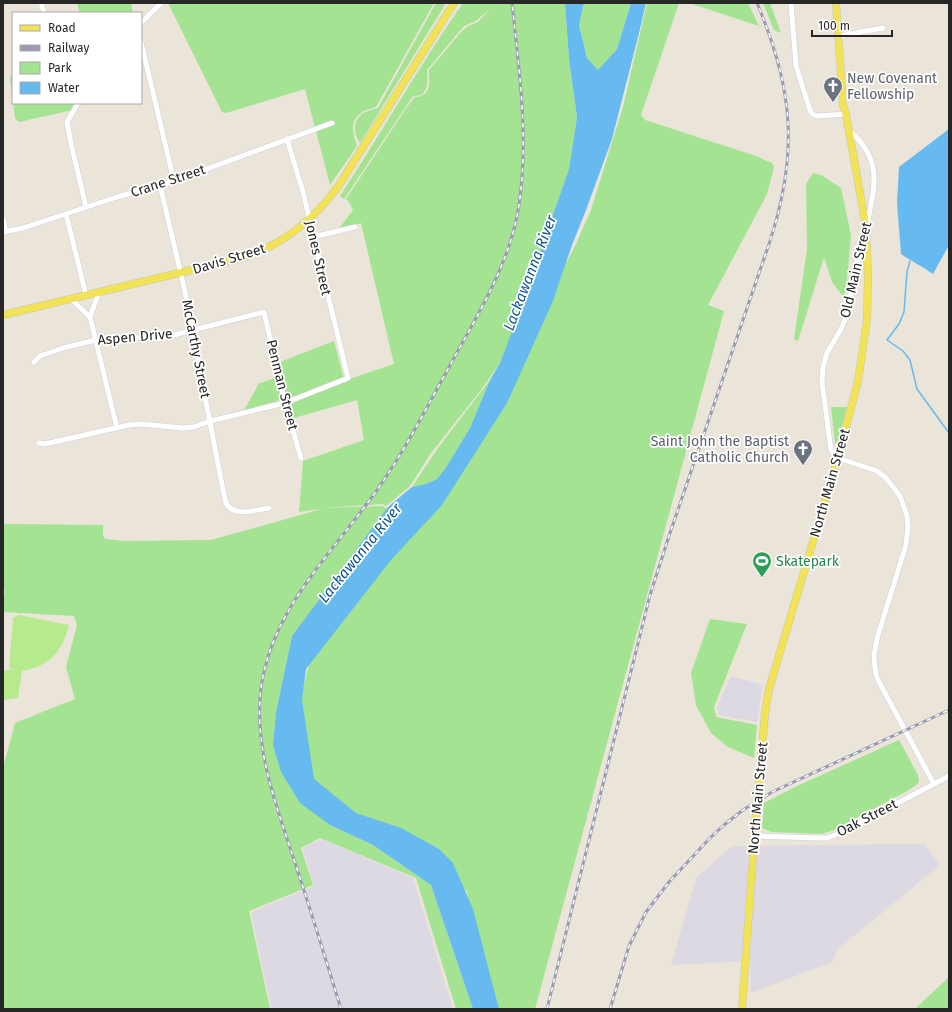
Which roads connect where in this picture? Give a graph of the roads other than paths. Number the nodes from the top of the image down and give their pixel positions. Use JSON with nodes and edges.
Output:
{"nodes":[{"id":1,"x":161,"y":3,"type":"edge"},
{"id":2,"x":454,"y":3,"type":"edge"},
{"id":3,"x":791,"y":3,"type":"edge"},
{"id":4,"x":836,"y":3,"type":"edge"},
{"id":5,"x":142,"y":21,"type":"edge"},
{"id":6,"x":883,"y":28,"type":"dead end"},
{"id":7,"x":839,"y":36,"type":"junction"},
{"id":8,"x":142,"y":46,"type":"edge"},
{"id":9,"x":77,"y":104,"type":"edge"},
{"id":10,"x":846,"y":114,"type":"junction"},
{"id":11,"x":332,"y":123,"type":"dead end"},
{"id":12,"x":849,"y":131,"type":"junction"},
{"id":13,"x":286,"y":140,"type":"junction"},
{"id":14,"x":174,"y":181,"type":"junction"},
{"id":15,"x":160,"y":185,"type":"junction"},
{"id":16,"x":86,"y":207,"type":"junction"},
{"id":17,"x":66,"y":214,"type":"junction"},
{"id":18,"x":3,"y":219,"type":"edge"},
{"id":19,"x":310,"y":220,"type":"junction"},
{"id":20,"x":355,"y":227,"type":"dead end"},
{"id":21,"x":866,"y":227,"type":"junction"},
{"id":22,"x":4,"y":232,"type":"edge"},
{"id":23,"x":313,"y":237,"type":"junction"},
{"id":24,"x":181,"y":273,"type":"junction"},
{"id":25,"x":99,"y":292,"type":"junction"},
{"id":26,"x":86,"y":295,"type":"junction"},
{"id":27,"x":72,"y":299,"type":"junction"},
{"id":28,"x":264,"y":312,"type":"joint"},
{"id":29,"x":3,"y":315,"type":"edge"},
{"id":30,"x":90,"y":317,"type":"junction"},
{"id":31,"x":193,"y":330,"type":"junction"},
{"id":32,"x":96,"y":340,"type":"junction"},
{"id":33,"x":34,"y":362,"type":"dead end"},
{"id":34,"x":285,"y":403,"type":"junction"},
{"id":35,"x":210,"y":421,"type":"junction"},
{"id":36,"x":116,"y":428,"type":"junction"},
{"id":37,"x":39,"y":443,"type":"dead end"},
{"id":38,"x":301,"y":458,"type":"dead end"},
{"id":39,"x":838,"y":458,"type":"junction"},
{"id":40,"x":269,"y":508,"type":"dead end"},
{"id":41,"x":949,"y":776,"type":"edge"},
{"id":42,"x":934,"y":784,"type":"junction"},
{"id":43,"x":755,"y":836,"type":"junction"},
{"id":44,"x":742,"y":1009,"type":"edge"}],
"edges":[{"from":1,"to":5,"type":"street"},
{"from":2,"to":19,"type":"main road","name":"Davis Street"},
{"from":3,"to":10,"type":"street"},
{"from":4,"to":7,"type":"main road","name":"North Main Street"},
{"from":6,"to":7,"type":"street"},
{"from":7,"to":10,"type":"main road","name":"North Main Street"},
{"from":8,"to":14,"type":"street"},
{"from":9,"to":16,"type":"street"},
{"from":10,"to":12,"type":"main road","name":"North Main Street"},
{"from":11,"to":13,"type":"street","name":"Crane Street"},
{"from":12,"to":21,"type":"main road","name":"North Main Street"},
{"from":12,"to":21,"type":"street","name":"Old Main Street"},
{"from":13,"to":14,"type":"street","name":"Crane Street"},
{"from":13,"to":19,"type":"street","name":"Jones Street"},
{"from":14,"to":15,"type":"street","name":"Crane Street"},
{"from":15,"to":16,"type":"street","name":"Crane Street"},
{"from":15,"to":24,"type":"street","name":"McCarthy Street"},
{"from":16,"to":17,"type":"street","name":"Crane Street"},
{"from":17,"to":22,"type":"street","name":"Crane Street"},
{"from":17,"to":26,"type":"street"},
{"from":18,"to":22,"type":"street"},
{"from":19,"to":23,"type":"street","name":"Jones Street"},
{"from":19,"to":24,"type":"main road","name":"Davis Street"},
{"from":20,"to":23,"type":"street"},
{"from":21,"to":39,"type":"main road","name":"North Main Street"},
{"from":21,"to":39,"type":"street","name":"Old Main Street"},
{"from":23,"to":34,"type":"street","name":"Jones Street"},
{"from":24,"to":25,"type":"main road","name":"Davis Street"},
{"from":24,"to":31,"type":"street","name":"McCarthy Street"},
{"from":25,"to":26,"type":"main road","name":"Davis Street"},
{"from":25,"to":30,"type":"street"},
{"from":26,"to":27,"type":"main road","name":"Davis Street"},
{"from":27,"to":29,"type":"main road","name":"Davis Street"},
{"from":27,"to":30,"type":"street"},
{"from":28,"to":31,"type":"street","name":"Aspen Drive"},
{"from":28,"to":34,"type":"street","name":"Penman Street"},
{"from":30,"to":32,"type":"street"},
{"from":31,"to":32,"type":"street","name":"Aspen Drive"},
{"from":31,"to":35,"type":"street","name":"McCarthy Street"},
{"from":32,"to":33,"type":"street","name":"Aspen Drive"},
{"from":32,"to":36,"type":"street"},
{"from":34,"to":35,"type":"street"},
{"from":34,"to":38,"type":"street","name":"Penman Street"},
{"from":35,"to":36,"type":"street"},
{"from":35,"to":40,"type":"street","name":"McCarthy Street"},
{"from":36,"to":37,"type":"street"},
{"from":39,"to":42,"type":"street"},
{"from":39,"to":43,"type":"main road","name":"North Main Street","bridge":true},
{"from":41,"to":42,"type":"street","name":"Oak Street"},
{"from":42,"to":43,"type":"street","name":"Oak Street"},
{"from":43,"to":44,"type":"main road","name":"North Main Street"}]}
